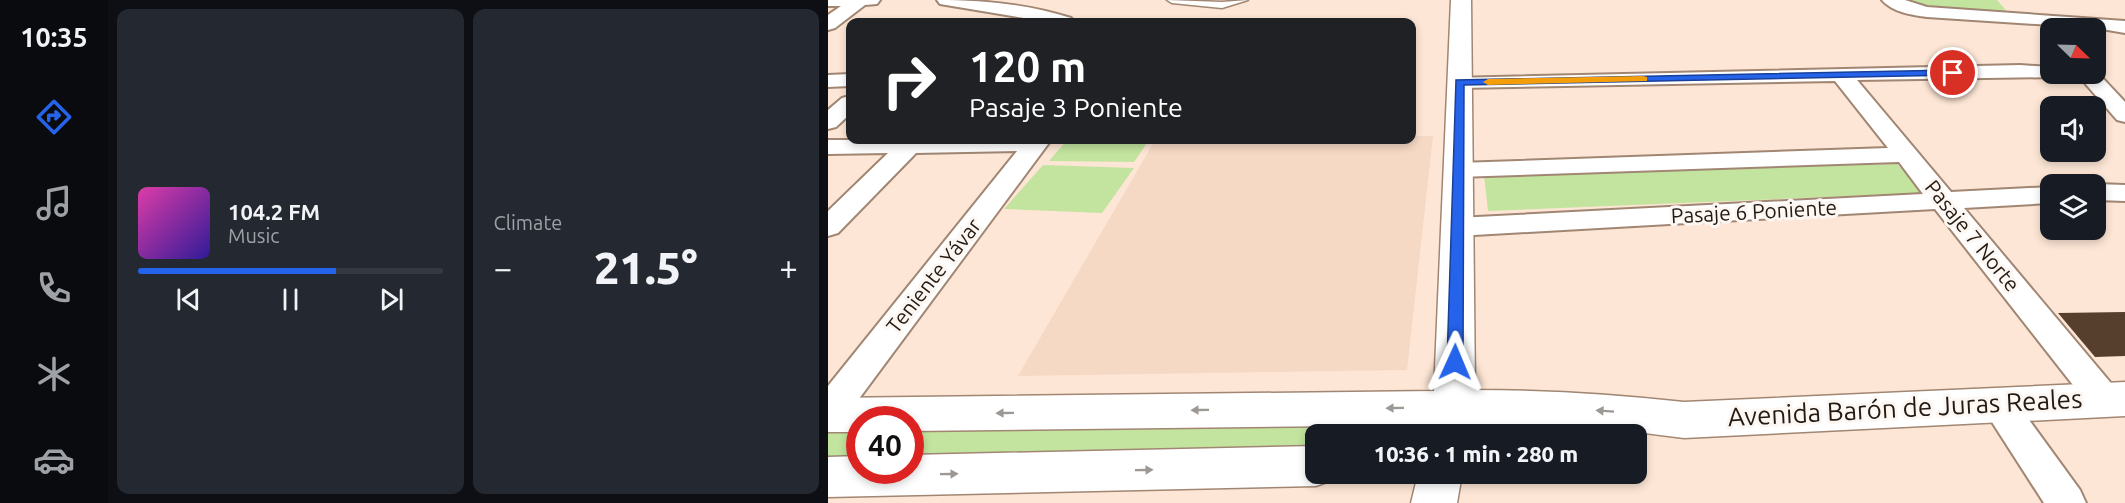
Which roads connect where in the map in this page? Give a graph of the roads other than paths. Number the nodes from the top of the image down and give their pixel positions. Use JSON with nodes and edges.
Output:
{"nodes":[{"id":1,"x":861,"y":0,"type":"edge"},
{"id":2,"x":871,"y":0,"type":"edge"},
{"id":3,"x":1172,"y":0,"type":"edge"},
{"id":4,"x":1243,"y":0,"type":"edge"},
{"id":5,"x":1461,"y":0,"type":"edge"},
{"id":6,"x":1891,"y":0,"type":"edge"},
{"id":7,"x":2020,"y":0,"type":"edge"},
{"id":8,"x":828,"y":1,"type":"edge"},
{"id":9,"x":948,"y":8,"type":"edge"},
{"id":10,"x":1037,"y":18,"type":"edge"},
{"id":11,"x":2040,"y":22,"type":"edge"},
{"id":12,"x":828,"y":24,"type":"edge"},
{"id":13,"x":2040,"y":26,"type":"edge"},
{"id":14,"x":2106,"y":27,"type":"edge"},
{"id":15,"x":2125,"y":27,"type":"edge"},
{"id":16,"x":2040,"y":72,"type":"edge"},
{"id":17,"x":1841,"y":75,"type":"junction"},
{"id":18,"x":846,"y":80,"type":"edge"},
{"id":19,"x":828,"y":81,"type":"edge"},
{"id":20,"x":1459,"y":82,"type":"junction"},
{"id":21,"x":2097,"y":84,"type":"edge"},
{"id":22,"x":846,"y":106,"type":"edge"},
{"id":23,"x":2125,"y":115,"type":"edge"},
{"id":24,"x":828,"y":122,"type":"edge"},
{"id":25,"x":890,"y":144,"type":"edge"},
{"id":26,"x":910,"y":144,"type":"edge"},
{"id":27,"x":1035,"y":144,"type":"edge"},
{"id":28,"x":828,"y":147,"type":"edge"},
{"id":29,"x":1905,"y":154,"type":"junction"},
{"id":30,"x":1458,"y":170,"type":"junction"},
{"id":31,"x":2106,"y":192,"type":"edge"},
{"id":32,"x":2125,"y":193,"type":"edge"},
{"id":33,"x":2040,"y":196,"type":"edge"},
{"id":34,"x":1945,"y":202,"type":"junction"},
{"id":35,"x":828,"y":227,"type":"edge"},
{"id":36,"x":1457,"y":227,"type":"junction"},
{"id":37,"x":2114,"y":398,"type":"edge"},
{"id":38,"x":1999,"y":405,"type":"junction"},
{"id":39,"x":828,"y":414,"type":"edge"},
{"id":40,"x":1684,"y":420,"type":"junction"},
{"id":41,"x":1451,"y":421,"type":"edge"},
{"id":42,"x":1647,"y":430,"type":"edge"},
{"id":43,"x":1305,"y":466,"type":"edge"},
{"id":44,"x":828,"y":477,"type":"edge"},
{"id":45,"x":1438,"y":484,"type":"edge"},
{"id":46,"x":1434,"y":503,"type":"edge"},
{"id":47,"x":2066,"y":503,"type":"edge"}],
"edges":[{"from":1,"to":2,"type":"street"},
{"from":1,"to":8,"type":"street"},
{"from":1,"to":12,"type":"street"},
{"from":3,"to":4,"type":"lane"},
{"from":5,"to":20,"type":"street"},
{"from":6,"to":13,"type":"street"},
{"from":7,"to":11,"type":"street"},
{"from":9,"to":10,"type":"street"},
{"from":14,"to":15,"type":"street"},
{"from":16,"to":17,"type":"street"},
{"from":17,"to":20,"type":"street"},
{"from":17,"to":29,"type":"street","name":"Pasaje 7 Norte"},
{"from":18,"to":19,"type":"street"},
{"from":20,"to":30,"type":"street"},
{"from":21,"to":23,"type":"street"},
{"from":22,"to":24,"type":"street"},
{"from":25,"to":28,"type":"street"},
{"from":26,"to":35,"type":"street"},
{"from":27,"to":39,"type":"street","name":"Teniente Yávar"},
{"from":29,"to":30,"type":"street"},
{"from":29,"to":34,"type":"street","name":"Pasaje 7 Norte"},
{"from":30,"to":36,"type":"street"},
{"from":31,"to":32,"type":"street"},
{"from":33,"to":34,"type":"street","name":"Pasaje 6 Poniente"},
{"from":34,"to":36,"type":"street","name":"Pasaje 6 Poniente"},
{"from":34,"to":37,"type":"street","name":"Pasaje 7 Norte"},
{"from":36,"to":41,"type":"street"},
{"from":37,"to":38,"type":"street","name":"Avenida Barón de Juras Reales"},
{"from":38,"to":40,"type":"street","name":"Avenida Barón de Juras Reales"},
{"from":38,"to":47,"type":"street"},
{"from":41,"to":39,"type":"street","name":"Avenida Barón de Juras Reales","one_way":true},
{"from":40,"to":41,"type":"street","name":"Avenida Barón de Juras Reales","one_way":true},
{"from":40,"to":42,"type":"street","name":"Avenida Barón de Juras Reales"},
{"from":44,"to":43,"type":"street","one_way":true},
{"from":45,"to":46,"type":"street"}]}
